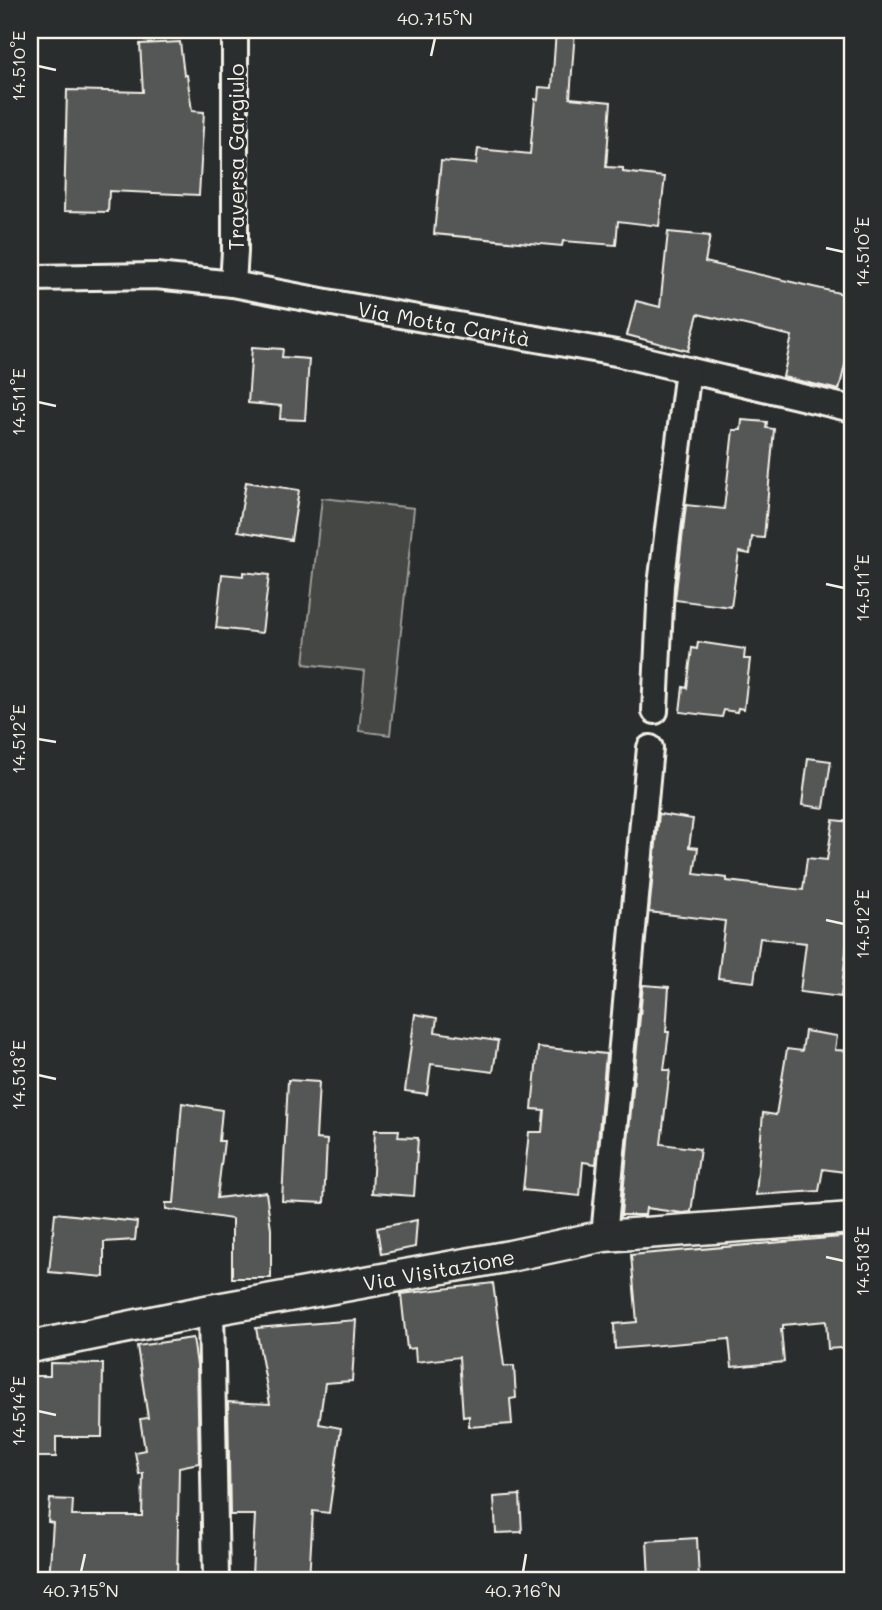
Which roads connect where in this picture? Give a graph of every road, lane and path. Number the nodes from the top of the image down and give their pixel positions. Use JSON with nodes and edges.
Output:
{"nodes":[{"id":1,"x":235,"y":30,"type":"edge"},
{"id":2,"x":30,"y":278,"type":"edge"},
{"id":3,"x":233,"y":284,"type":"junction"},
{"id":4,"x":688,"y":370,"type":"junction"},
{"id":5,"x":852,"y":409,"type":"edge"},
{"id":6,"x":655,"y":711,"type":"dead end"},
{"id":7,"x":650,"y":748,"type":"dead end"},
{"id":8,"x":852,"y":1218,"type":"edge"},
{"id":9,"x":604,"y":1236,"type":"junction"},
{"id":10,"x":211,"y":1310,"type":"junction"},
{"id":11,"x":30,"y":1347,"type":"edge"},
{"id":12,"x":216,"y":1580,"type":"edge"}],
"edges":[{"from":1,"to":3,"type":"street","name":"Traversa Gargiulo"},
{"from":2,"to":3,"type":"street","name":"Via Motta Carità"},
{"from":3,"to":4,"type":"street","name":"Via Motta Carità"},
{"from":4,"to":5,"type":"street","name":"Via Motta Carità"},
{"from":4,"to":6,"type":"street"},
{"from":7,"to":9,"type":"street"},
{"from":8,"to":9,"type":"street","name":"Via Visitazione"},
{"from":9,"to":10,"type":"street","name":"Via Visitazione"},
{"from":10,"to":11,"type":"street","name":"Via Visitazione"},
{"from":10,"to":12,"type":"street"}]}
